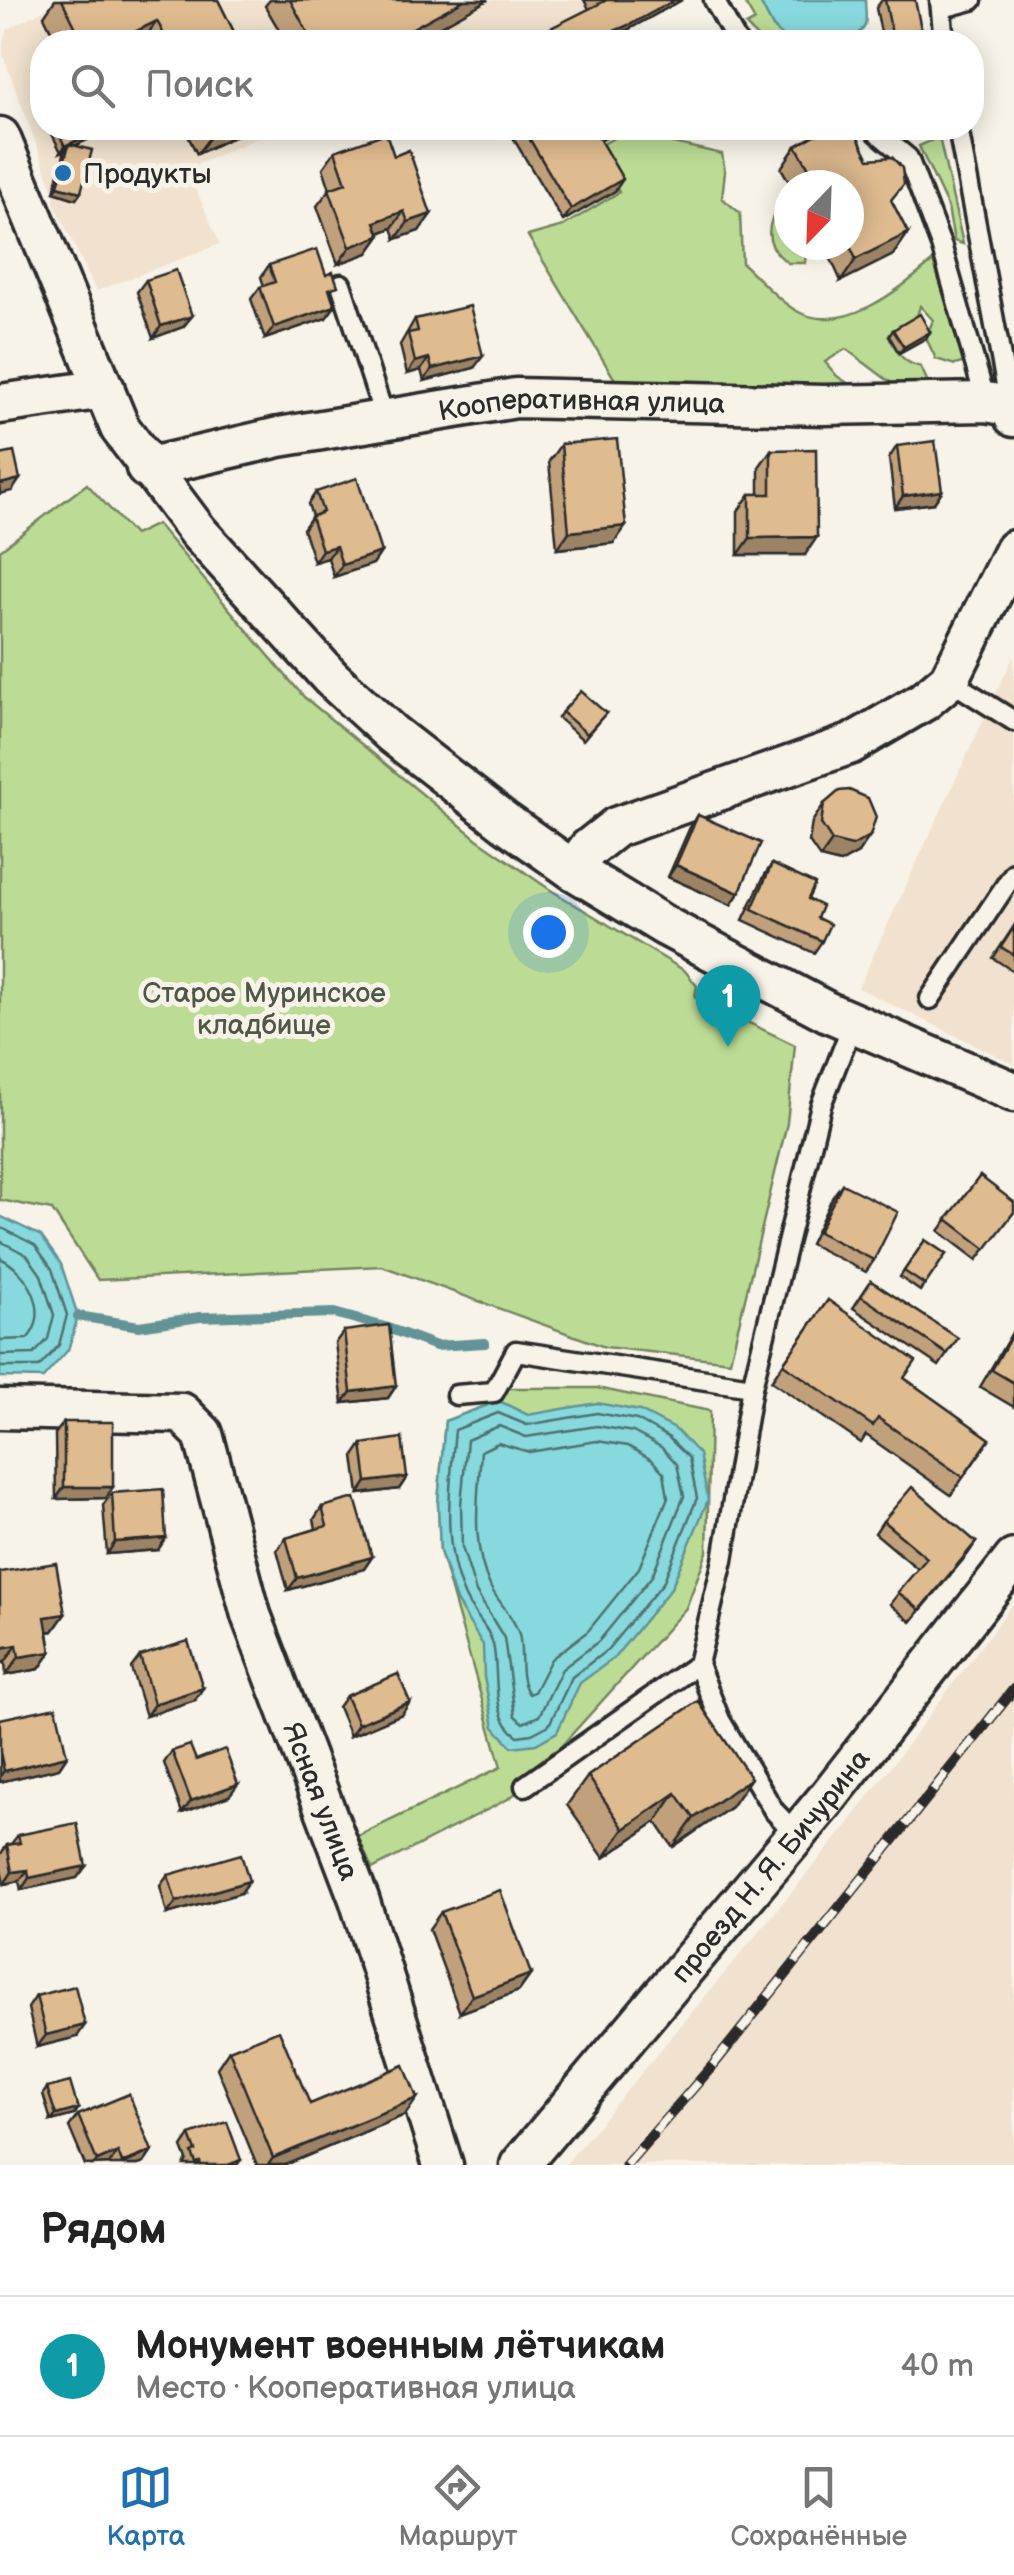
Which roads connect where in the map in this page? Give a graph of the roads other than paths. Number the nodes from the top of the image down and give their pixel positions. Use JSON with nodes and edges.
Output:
{"nodes":[{"id":1,"x":714,"y":0,"type":"edge"},
{"id":2,"x":972,"y":0,"type":"edge"},
{"id":3,"x":941,"y":4,"type":"edge"},
{"id":4,"x":730,"y":30,"type":"edge"},
{"id":5,"x":943,"y":30,"type":"edge"},
{"id":6,"x":0,"y":137,"type":"edge"},
{"id":7,"x":886,"y":140,"type":"edge"},
{"id":8,"x":960,"y":140,"type":"edge"},
{"id":9,"x":341,"y":284,"type":"edge"},
{"id":10,"x":105,"y":390,"type":"junction"},
{"id":11,"x":0,"y":404,"type":"edge"},
{"id":12,"x":1003,"y":408,"type":"edge"},
{"id":13,"x":385,"y":419,"type":"junction"},
{"id":14,"x":146,"y":468,"type":"junction"},
{"id":15,"x":1014,"y":550,"type":"edge"},
{"id":16,"x":949,"y":680,"type":"junction"},
{"id":17,"x":1014,"y":721,"type":"edge"},
{"id":18,"x":573,"y":870,"type":"junction"},
{"id":19,"x":1014,"y":873,"type":"edge"},
{"id":20,"x":930,"y":999,"type":"dead end"},
{"id":21,"x":853,"y":1023,"type":"junction"},
{"id":22,"x":1014,"y":1092,"type":"edge"},
{"id":23,"x":752,"y":1388,"type":"junction"},
{"id":24,"x":456,"y":1395,"type":"dead end"},
{"id":25,"x":0,"y":1409,"type":"edge"},
{"id":26,"x":1014,"y":1559,"type":"edge"},
{"id":27,"x":698,"y":1664,"type":"junction"},
{"id":28,"x":525,"y":1786,"type":"dead end"},
{"id":29,"x":797,"y":1835,"type":"junction"},
{"id":30,"x":443,"y":2165,"type":"edge"},
{"id":31,"x":520,"y":2165,"type":"edge"}],
"edges":[{"from":1,"to":4,"type":"lane"},
{"from":2,"to":3,"type":"lane"},
{"from":3,"to":5,"type":"lane"},
{"from":6,"to":10,"type":"street"},
{"from":7,"to":12,"type":"lane"},
{"from":8,"to":12,"type":"lane"},
{"from":9,"to":13,"type":"lane"},
{"from":10,"to":11,"type":"street"},
{"from":10,"to":14,"type":"street"},
{"from":12,"to":13,"type":"street","name":"Кооперативная улица"},
{"from":13,"to":14,"type":"street","name":"Кооперативная улица"},
{"from":14,"to":18,"type":"street"},
{"from":15,"to":16,"type":"street"},
{"from":16,"to":17,"type":"lane"},
{"from":16,"to":18,"type":"street"},
{"from":18,"to":21,"type":"street"},
{"from":19,"to":20,"type":"lane"},
{"from":21,"to":22,"type":"street"},
{"from":21,"to":23,"type":"lane"},
{"from":23,"to":24,"type":"lane"},
{"from":23,"to":27,"type":"lane"},
{"from":25,"to":30,"type":"street","name":"Ясная улица"},
{"from":26,"to":29,"type":"street","name":"проезд Н. Я. Бичурина"},
{"from":27,"to":28,"type":"lane"},
{"from":27,"to":29,"type":"lane"},
{"from":29,"to":31,"type":"street","name":"проезд Н. Я. Бичурина"}]}
